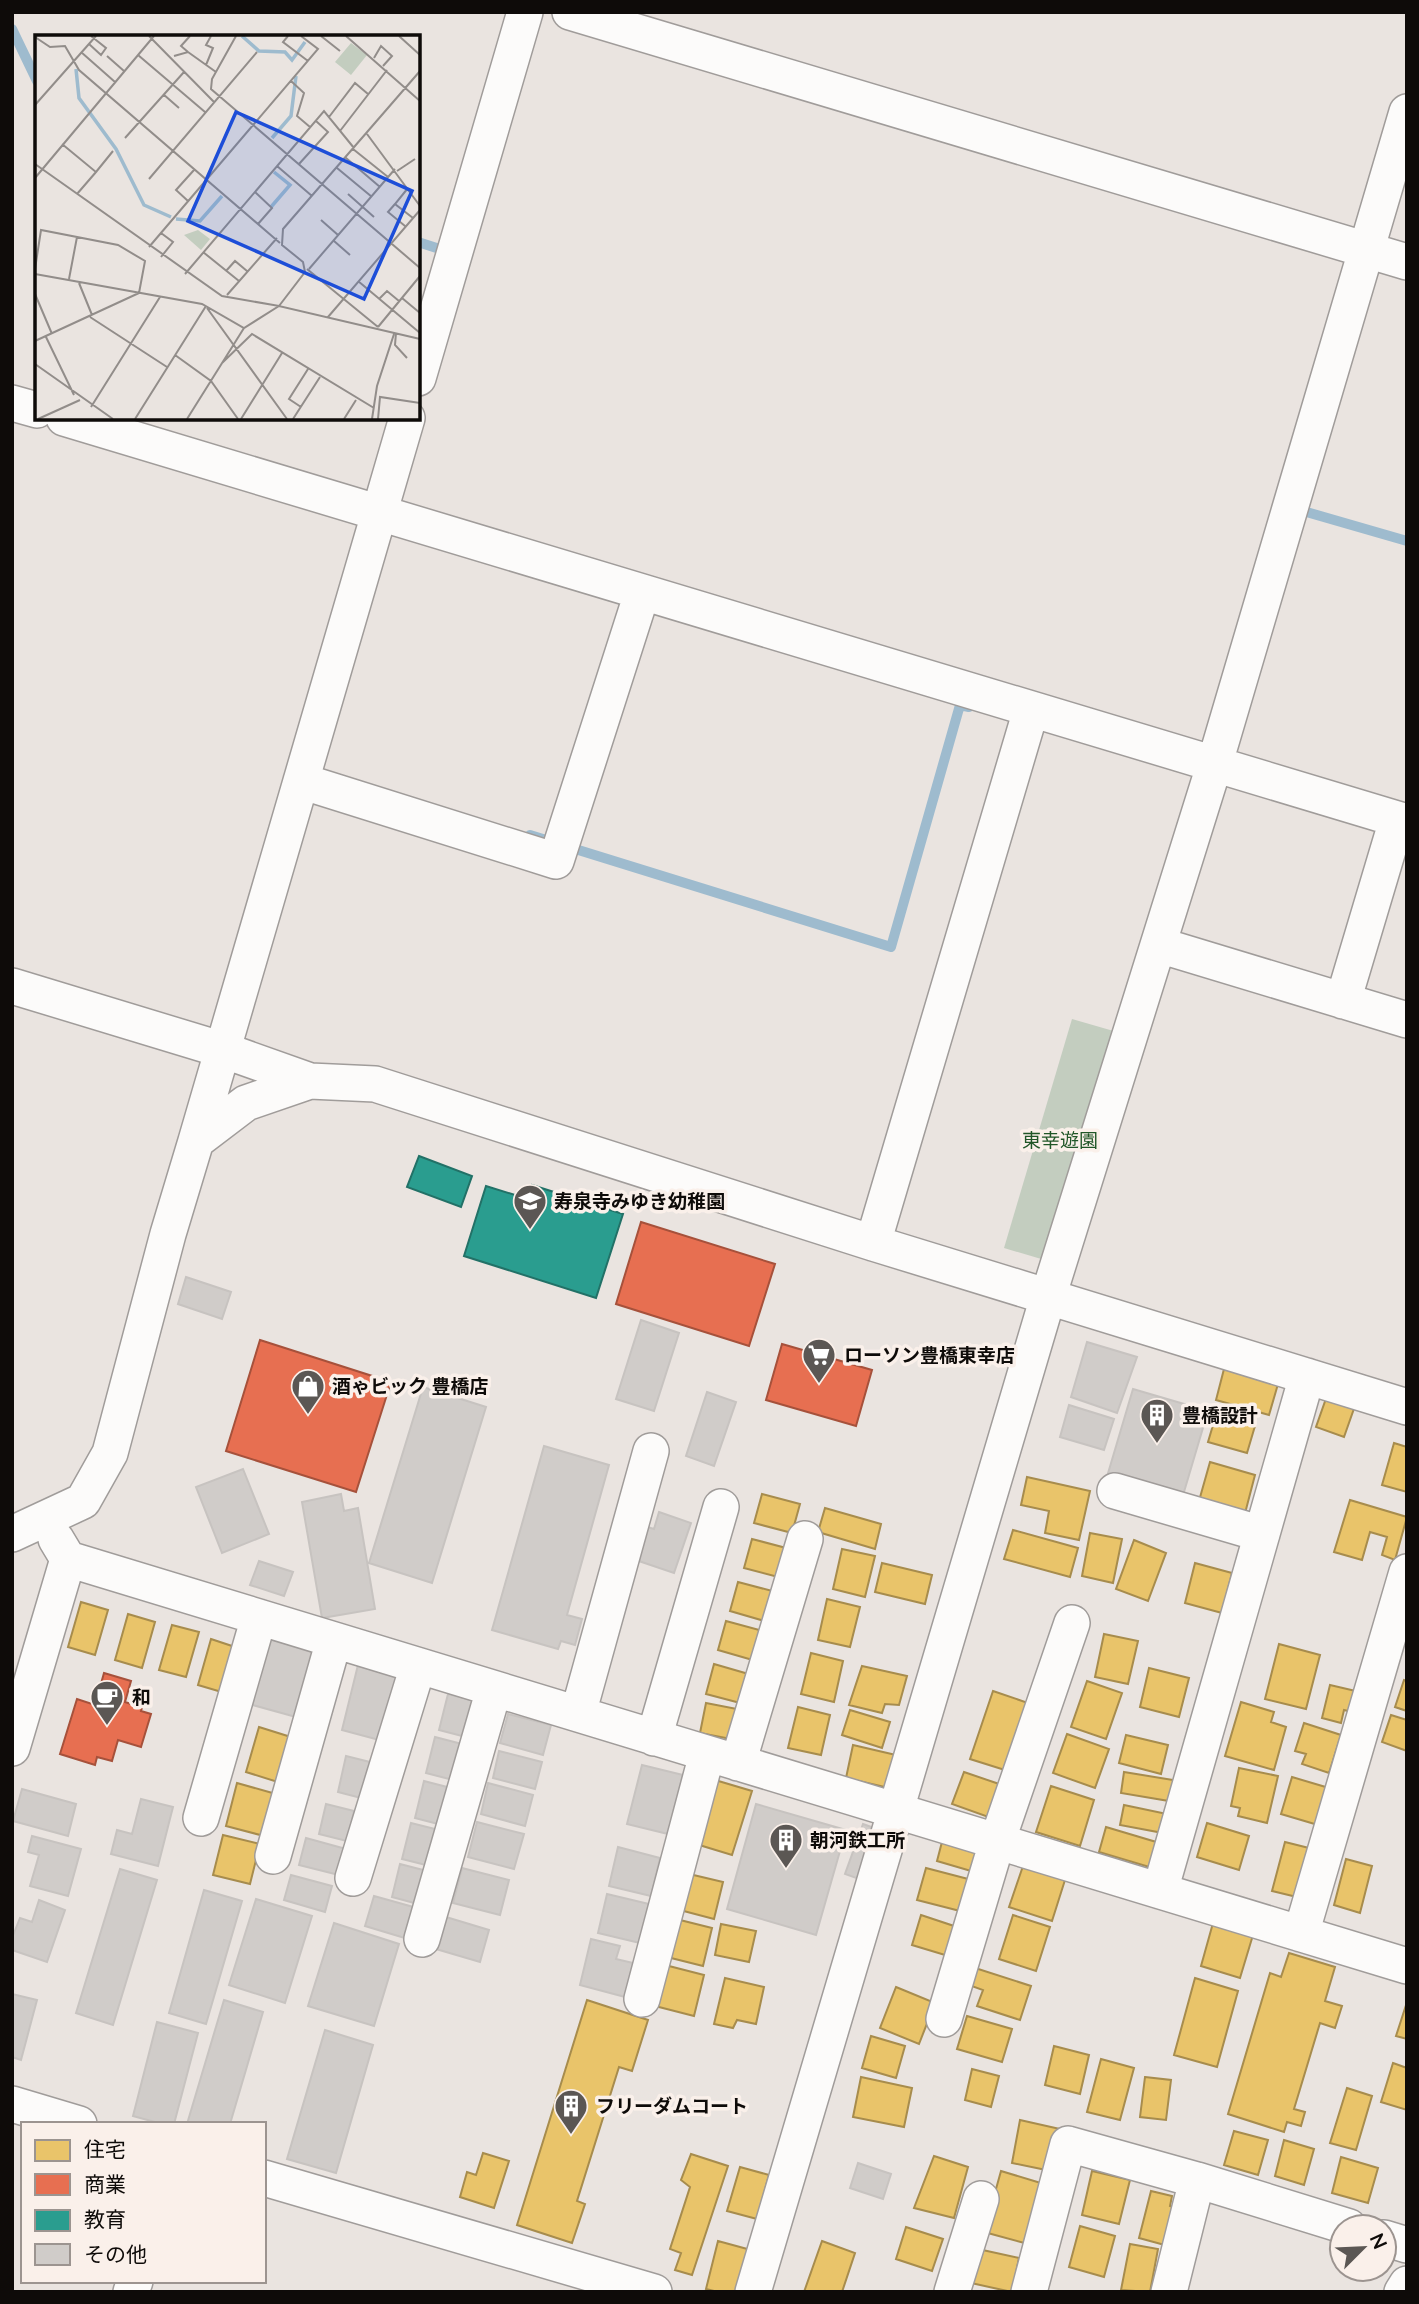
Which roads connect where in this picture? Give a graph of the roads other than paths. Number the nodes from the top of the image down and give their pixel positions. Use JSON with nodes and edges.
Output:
{"nodes":[{"id":1,"x":525,"y":12,"type":"edge"},
{"id":2,"x":570,"y":12,"type":"edge"},
{"id":3,"x":1407,"y":113,"type":"edge"},
{"id":4,"x":1365,"y":250,"type":"junction"},
{"id":5,"x":1407,"y":262,"type":"edge"},
{"id":6,"x":420,"y":371,"type":"edge"},
{"id":7,"x":12,"y":403,"type":"edge"},
{"id":8,"x":35,"y":409,"type":"edge"},
{"id":9,"x":71,"y":420,"type":"edge"},
{"id":10,"x":406,"y":420,"type":"edge"},
{"id":11,"x":379,"y":513,"type":"junction"},
{"id":12,"x":642,"y":593,"type":"junction"},
{"id":13,"x":1031,"y":710,"type":"junction"},
{"id":14,"x":1214,"y":766,"type":"junction"},
{"id":15,"x":301,"y":781,"type":"junction"},
{"id":16,"x":1402,"y":821,"type":"edge"},
{"id":17,"x":1159,"y":945,"type":"junction"},
{"id":18,"x":12,"y":986,"type":"edge"},
{"id":19,"x":1343,"y":1001,"type":"junction"},
{"id":20,"x":1407,"y":1020,"type":"edge"},
{"id":21,"x":223,"y":1049,"type":"junction"},
{"id":22,"x":310,"y":1081,"type":"junction"},
{"id":23,"x":196,"y":1141,"type":"junction"},
{"id":24,"x":873,"y":1243,"type":"junction"},
{"id":25,"x":1048,"y":1297,"type":"junction"},
{"id":26,"x":1307,"y":1376,"type":"junction"},
{"id":27,"x":1407,"y":1407,"type":"edge"},
{"id":28,"x":651,"y":1451,"type":"dead end"},
{"id":29,"x":1115,"y":1491,"type":"dead end"},
{"id":30,"x":721,"y":1507,"type":"dead end"},
{"id":31,"x":44,"y":1520,"type":"junction"},
{"id":32,"x":1262,"y":1534,"type":"junction"},
{"id":33,"x":12,"y":1535,"type":"edge"},
{"id":34,"x":805,"y":1539,"type":"dead end"},
{"id":35,"x":68,"y":1559,"type":"junction"},
{"id":36,"x":1407,"y":1572,"type":"edge"},
{"id":37,"x":259,"y":1617,"type":"junction"},
{"id":38,"x":1073,"y":1623,"type":"dead end"},
{"id":39,"x":334,"y":1640,"type":"junction"},
{"id":40,"x":418,"y":1666,"type":"junction"},
{"id":41,"x":494,"y":1689,"type":"junction"},
{"id":42,"x":578,"y":1714,"type":"junction"},
{"id":43,"x":654,"y":1738,"type":"junction"},
{"id":44,"x":12,"y":1748,"type":"edge"},
{"id":45,"x":722,"y":1758,"type":"junction"},
{"id":46,"x":895,"y":1812,"type":"junction"},
{"id":47,"x":201,"y":1818,"type":"dead end"},
{"id":48,"x":998,"y":1842,"type":"junction"},
{"id":49,"x":273,"y":1856,"type":"dead end"},
{"id":50,"x":353,"y":1878,"type":"dead end"},
{"id":51,"x":1160,"y":1891,"type":"junction"},
{"id":52,"x":1301,"y":1934,"type":"junction"},
{"id":53,"x":422,"y":1939,"type":"dead end"},
{"id":54,"x":1407,"y":1966,"type":"edge"},
{"id":55,"x":642,"y":2000,"type":"dead end"},
{"id":56,"x":944,"y":2019,"type":"dead end"},
{"id":57,"x":12,"y":2104,"type":"edge"},
{"id":58,"x":72,"y":2122,"type":"edge"},
{"id":59,"x":266,"y":2179,"type":"edge"},
{"id":60,"x":1197,"y":2180,"type":"junction"},
{"id":61,"x":981,"y":2199,"type":"dead end"},
{"id":62,"x":1328,"y":2221,"type":"edge"},
{"id":63,"x":1407,"y":2284,"type":"edge"},
{"id":64,"x":654,"y":2292,"type":"edge"},
{"id":65,"x":754,"y":2292,"type":"edge"},
{"id":66,"x":952,"y":2292,"type":"edge"},
{"id":67,"x":1029,"y":2292,"type":"edge"},
{"id":68,"x":1169,"y":2292,"type":"edge"},
{"id":69,"x":1402,"y":2292,"type":"edge"}],
"edges":[{"from":1,"to":6,"type":"street"},
{"from":2,"to":4,"type":"street"},
{"from":3,"to":4,"type":"street"},
{"from":4,"to":5,"type":"street"},
{"from":4,"to":14,"type":"street"},
{"from":7,"to":8,"type":"street"},
{"from":9,"to":11,"type":"street"},
{"from":10,"to":11,"type":"street"},
{"from":11,"to":12,"type":"street"},
{"from":11,"to":15,"type":"street"},
{"from":12,"to":13,"type":"street"},
{"from":12,"to":15,"type":"street"},
{"from":13,"to":14,"type":"street"},
{"from":13,"to":24,"type":"street"},
{"from":14,"to":16,"type":"street"},
{"from":14,"to":17,"type":"street"},
{"from":15,"to":21,"type":"street"},
{"from":16,"to":19,"type":"street"},
{"from":17,"to":19,"type":"street"},
{"from":17,"to":25,"type":"street"},
{"from":18,"to":21,"type":"street"},
{"from":19,"to":20,"type":"street"},
{"from":21,"to":22,"type":"street"},
{"from":21,"to":23,"type":"street"},
{"from":22,"to":23,"type":"street"},
{"from":22,"to":24,"type":"street"},
{"from":23,"to":31,"type":"street"},
{"from":24,"to":25,"type":"street"},
{"from":25,"to":26,"type":"street"},
{"from":25,"to":46,"type":"street"},
{"from":26,"to":27,"type":"street"},
{"from":26,"to":32,"type":"street"},
{"from":28,"to":42,"type":"street"},
{"from":29,"to":32,"type":"street"},
{"from":30,"to":43,"type":"street"},
{"from":31,"to":33,"type":"street"},
{"from":31,"to":35,"type":"street"},
{"from":32,"to":51,"type":"street"},
{"from":34,"to":45,"type":"street"},
{"from":35,"to":37,"type":"street"},
{"from":35,"to":44,"type":"street"},
{"from":36,"to":52,"type":"street"},
{"from":37,"to":39,"type":"street"},
{"from":37,"to":47,"type":"street"},
{"from":38,"to":48,"type":"street"},
{"from":39,"to":40,"type":"street"},
{"from":39,"to":49,"type":"street"},
{"from":40,"to":41,"type":"street"},
{"from":40,"to":50,"type":"street"},
{"from":41,"to":42,"type":"street"},
{"from":41,"to":53,"type":"street"},
{"from":42,"to":43,"type":"street"},
{"from":43,"to":45,"type":"street"},
{"from":45,"to":46,"type":"street"},
{"from":45,"to":55,"type":"street"},
{"from":46,"to":48,"type":"street"},
{"from":46,"to":65,"type":"street"},
{"from":48,"to":51,"type":"street"},
{"from":48,"to":56,"type":"street"},
{"from":51,"to":52,"type":"street"},
{"from":52,"to":54,"type":"street"},
{"from":57,"to":58,"type":"street"},
{"from":59,"to":64,"type":"street"},
{"from":60,"to":62,"type":"street"},
{"from":60,"to":67,"type":"street"},
{"from":60,"to":68,"type":"street"},
{"from":61,"to":66,"type":"street"},
{"from":63,"to":69,"type":"street"}]}
